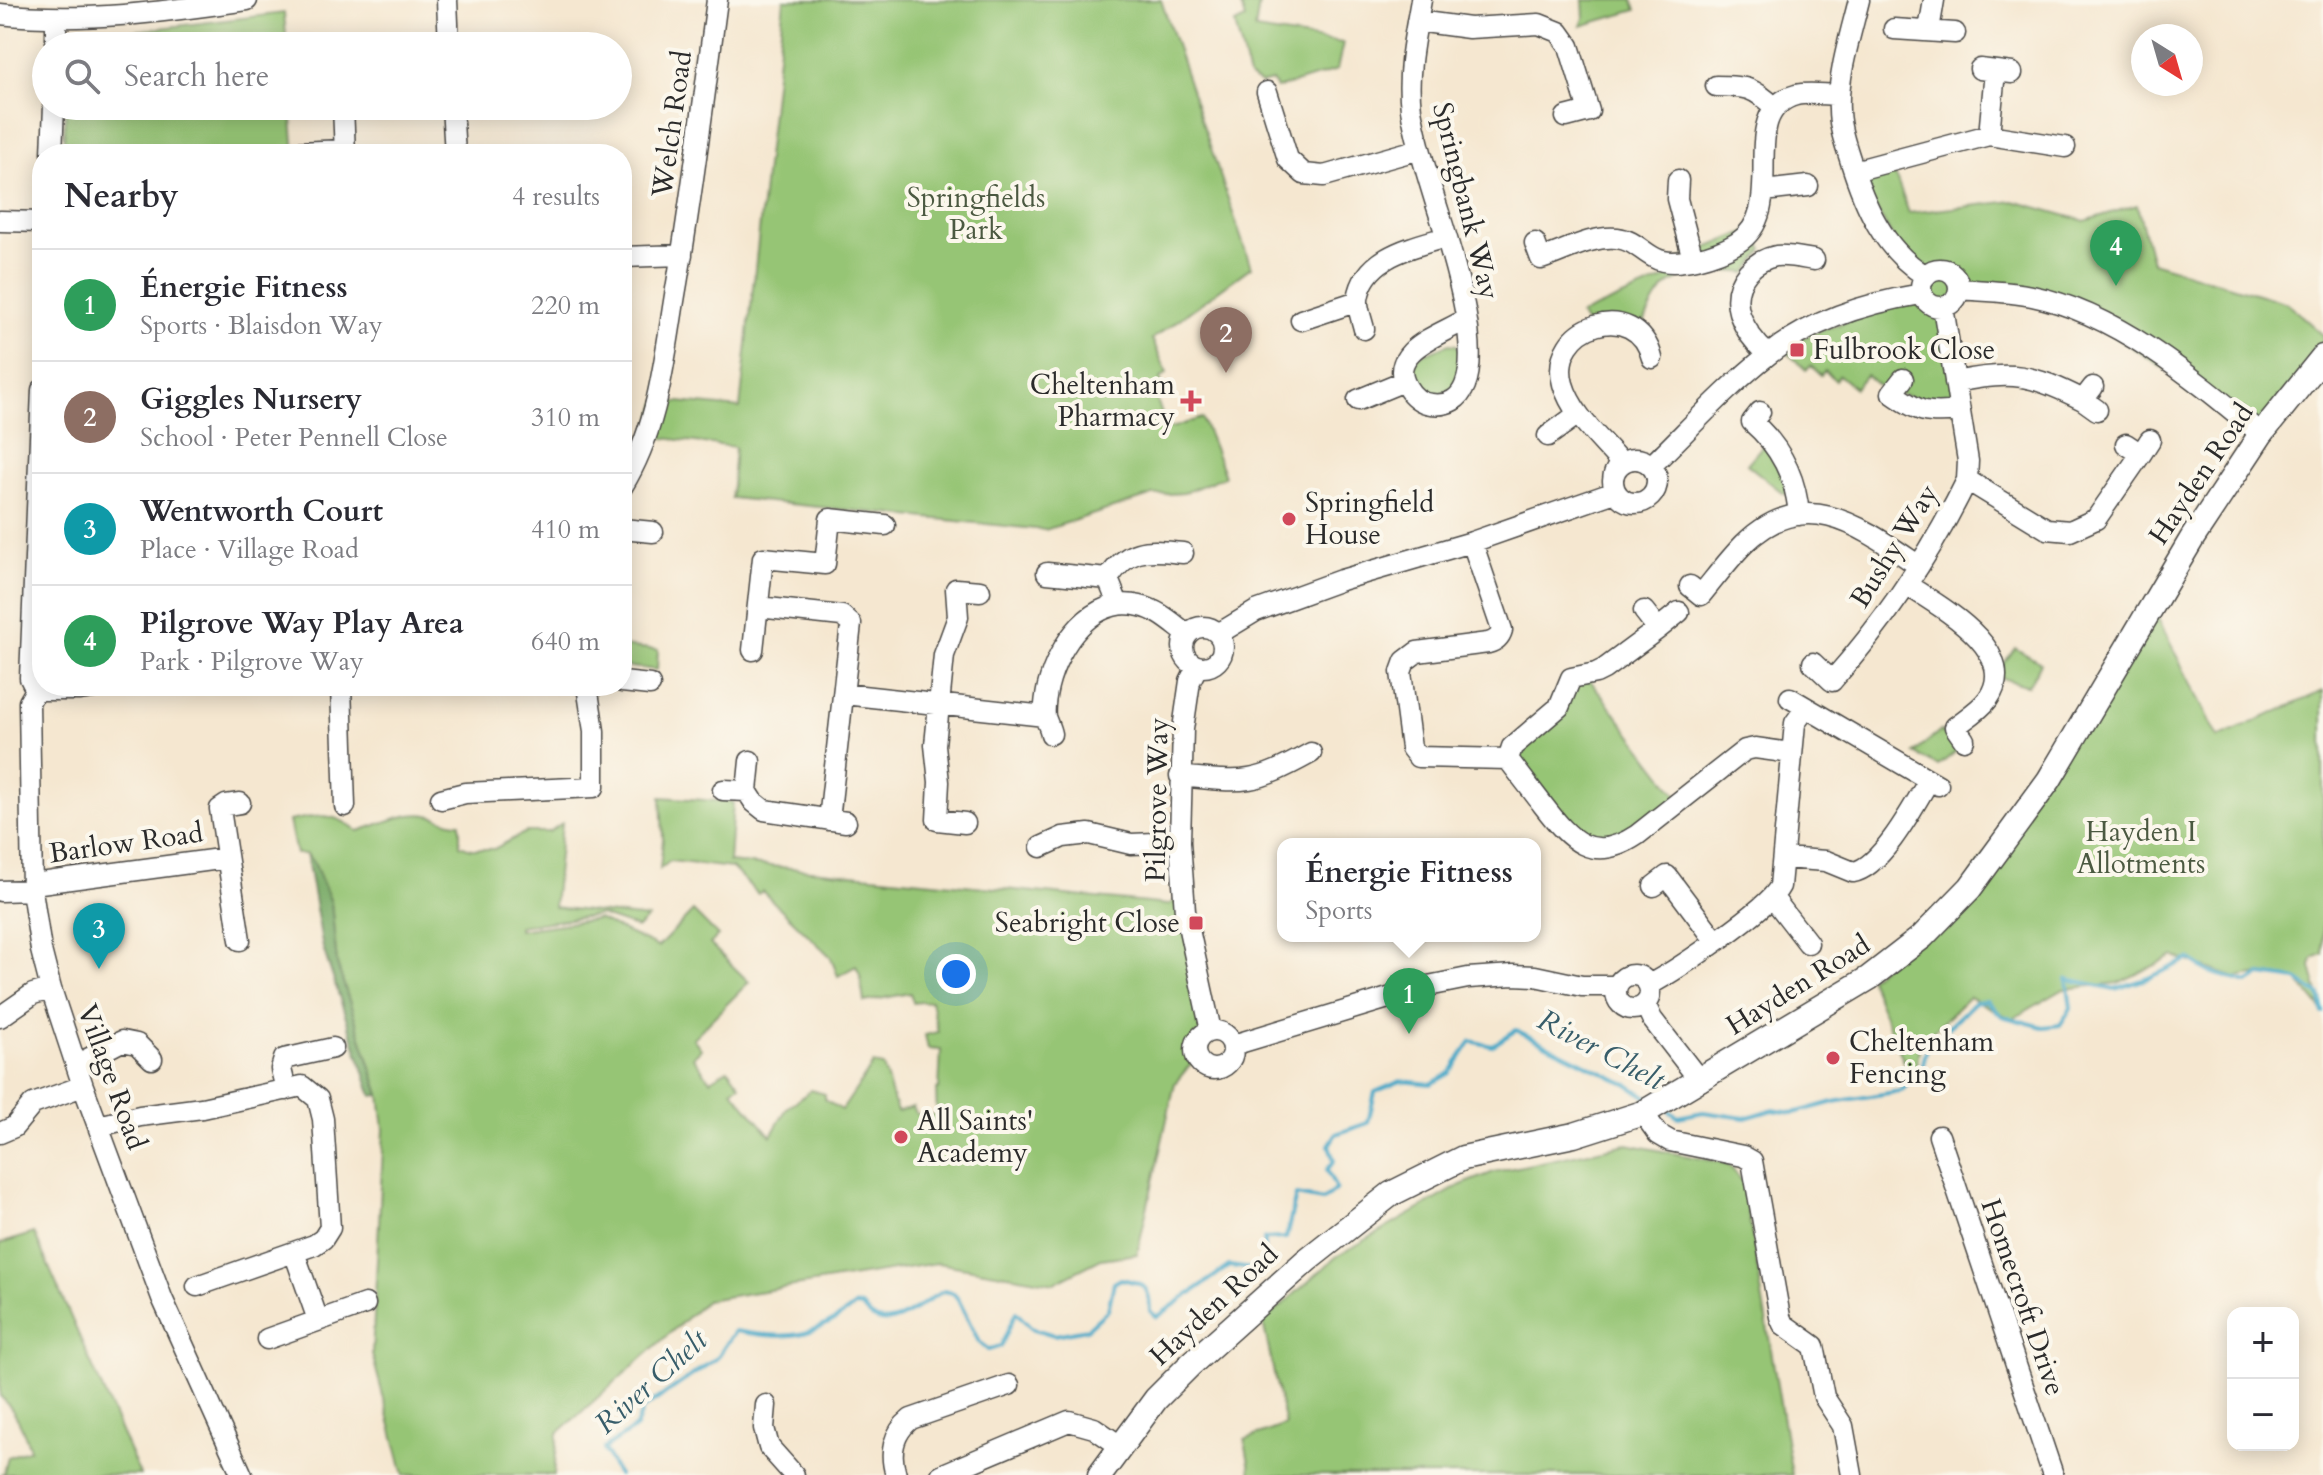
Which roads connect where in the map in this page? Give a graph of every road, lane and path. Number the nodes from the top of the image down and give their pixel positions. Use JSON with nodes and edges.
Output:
{"nodes":[{"id":1,"x":247,"y":0,"type":"edge"},
{"id":2,"x":447,"y":0,"type":"edge"},
{"id":3,"x":717,"y":0,"type":"edge"},
{"id":4,"x":1421,"y":0,"type":"edge"},
{"id":5,"x":1859,"y":0,"type":"edge"},
{"id":6,"x":1934,"y":0,"type":"edge"},
{"id":7,"x":212,"y":2,"type":"edge"},
{"id":8,"x":0,"y":14,"type":"edge"},
{"id":9,"x":56,"y":18,"type":"junction"},
{"id":10,"x":1417,"y":21,"type":"junction"},
{"id":11,"x":1894,"y":29,"type":"dead end"},
{"id":12,"x":1929,"y":30,"type":"junction"},
{"id":13,"x":56,"y":32,"type":"edge"},
{"id":14,"x":448,"y":32,"type":"edge"},
{"id":15,"x":1955,"y":33,"type":"dead end"},
{"id":16,"x":1996,"y":71,"type":"dead end"},
{"id":17,"x":1716,"y":86,"type":"dead end"},
{"id":18,"x":1267,"y":92,"type":"dead end"},
{"id":19,"x":1839,"y":95,"type":"junction"},
{"id":20,"x":1775,"y":108,"type":"junction"},
{"id":21,"x":1566,"y":117,"type":"dead end"},
{"id":22,"x":53,"y":120,"type":"edge"},
{"id":23,"x":344,"y":120,"type":"edge"},
{"id":24,"x":453,"y":120,"type":"edge"},
{"id":25,"x":1989,"y":135,"type":"junction"},
{"id":26,"x":52,"y":144,"type":"edge"},
{"id":27,"x":345,"y":144,"type":"edge"},
{"id":28,"x":454,"y":144,"type":"edge"},
{"id":29,"x":2065,"y":147,"type":"dead end"},
{"id":30,"x":1420,"y":149,"type":"junction"},
{"id":31,"x":1854,"y":171,"type":"junction"},
{"id":32,"x":1678,"y":180,"type":"dead end"},
{"id":33,"x":1808,"y":186,"type":"dead end"},
{"id":34,"x":1764,"y":191,"type":"junction"},
{"id":35,"x":0,"y":221,"type":"edge"},
{"id":36,"x":32,"y":222,"type":"edge"},
{"id":37,"x":1446,"y":237,"type":"junction"},
{"id":38,"x":1535,"y":243,"type":"dead end"},
{"id":39,"x":682,"y":255,"type":"junction"},
{"id":40,"x":632,"y":257,"type":"edge"},
{"id":41,"x":1693,"y":259,"type":"junction"},
{"id":42,"x":1815,"y":260,"type":"dead end"},
{"id":43,"x":1924,"y":285,"type":"junction"},
{"id":44,"x":1959,"y":289,"type":"junction"},
{"id":45,"x":1358,"y":301,"type":"junction"},
{"id":46,"x":1943,"y":307,"type":"junction"},
{"id":47,"x":1466,"y":319,"type":"junction"},
{"id":48,"x":1301,"y":320,"type":"dead end"},
{"id":49,"x":1364,"y":329,"type":"dead end"},
{"id":50,"x":1768,"y":355,"type":"junction"},
{"id":51,"x":2323,"y":357,"type":"edge"},
{"id":52,"x":1652,"y":358,"type":"dead end"},
{"id":53,"x":1903,"y":379,"type":"dead end"},
{"id":54,"x":1404,"y":381,"type":"junction"},
{"id":55,"x":1955,"y":382,"type":"junction"},
{"id":56,"x":2091,"y":399,"type":"dead end"},
{"id":57,"x":1358,"y":400,"type":"dead end"},
{"id":58,"x":1959,"y":411,"type":"junction"},
{"id":59,"x":1760,"y":412,"type":"dead end"},
{"id":60,"x":1578,"y":414,"type":"junction"},
{"id":61,"x":2261,"y":434,"type":"junction"},
{"id":62,"x":1548,"y":436,"type":"dead end"},
{"id":63,"x":2139,"y":446,"type":"dead end"},
{"id":64,"x":1621,"y":463,"type":"junction"},
{"id":65,"x":1652,"y":465,"type":"junction"},
{"id":66,"x":632,"y":469,"type":"edge"},
{"id":67,"x":1967,"y":480,"type":"junction"},
{"id":68,"x":1615,"y":492,"type":"junction"},
{"id":69,"x":1799,"y":515,"type":"junction"},
{"id":70,"x":885,"y":525,"type":"dead end"},
{"id":71,"x":632,"y":530,"type":"edge"},
{"id":72,"x":653,"y":532,"type":"dead end"},
{"id":73,"x":1472,"y":542,"type":"junction"},
{"id":74,"x":1183,"y":553,"type":"dead end"},
{"id":75,"x":1919,"y":566,"type":"junction"},
{"id":76,"x":1047,"y":573,"type":"dead end"},
{"id":77,"x":1108,"y":579,"type":"junction"},
{"id":78,"x":1907,"y":585,"type":"junction"},
{"id":79,"x":1690,"y":586,"type":"dead end"},
{"id":80,"x":980,"y":591,"type":"dead end"},
{"id":81,"x":1118,"y":604,"type":"junction"},
{"id":82,"x":758,"y":607,"type":"junction"},
{"id":83,"x":1644,"y":611,"type":"dead end"},
{"id":84,"x":1679,"y":612,"type":"dead end"},
{"id":85,"x":1658,"y":629,"type":"junction"},
{"id":86,"x":32,"y":630,"type":"edge"},
{"id":87,"x":1187,"y":634,"type":"junction"},
{"id":88,"x":1218,"y":634,"type":"junction"},
{"id":89,"x":753,"y":650,"type":"dead end"},
{"id":90,"x":1813,"y":663,"type":"dead end"},
{"id":91,"x":1197,"y":667,"type":"junction"},
{"id":92,"x":32,"y":682,"type":"edge"},
{"id":93,"x":632,"y":683,"type":"edge"},
{"id":94,"x":650,"y":685,"type":"dead end"},
{"id":95,"x":844,"y":694,"type":"junction"},
{"id":96,"x":32,"y":696,"type":"edge"},
{"id":97,"x":341,"y":696,"type":"edge"},
{"id":98,"x":589,"y":696,"type":"edge"},
{"id":99,"x":940,"y":704,"type":"junction"},
{"id":100,"x":1964,"y":740,"type":"dead end"},
{"id":101,"x":1311,"y":753,"type":"dead end"},
{"id":102,"x":1791,"y":753,"type":"junction"},
{"id":103,"x":1508,"y":759,"type":"junction"},
{"id":104,"x":750,"y":761,"type":"dead end"},
{"id":105,"x":1180,"y":776,"type":"junction"},
{"id":106,"x":723,"y":790,"type":"dead end"},
{"id":107,"x":747,"y":791,"type":"junction"},
{"id":108,"x":441,"y":799,"type":"dead end"},
{"id":109,"x":240,"y":803,"type":"dead end"},
{"id":110,"x":345,"y":806,"type":"dead end"},
{"id":111,"x":965,"y":823,"type":"dead end"},
{"id":112,"x":1180,"y":842,"type":"junction"},
{"id":113,"x":1041,"y":847,"type":"dead end"},
{"id":114,"x":227,"y":858,"type":"junction"},
{"id":115,"x":1783,"y":858,"type":"junction"},
{"id":116,"x":1654,"y":886,"type":"dead end"},
{"id":117,"x":32,"y":887,"type":"junction"},
{"id":118,"x":0,"y":891,"type":"edge"},
{"id":119,"x":1773,"y":898,"type":"junction"},
{"id":120,"x":240,"y":940,"type":"dead end"},
{"id":121,"x":1715,"y":940,"type":"junction"},
{"id":122,"x":1808,"y":943,"type":"dead end"},
{"id":123,"x":51,"y":989,"type":"junction"},
{"id":124,"x":1647,"y":994,"type":"junction"},
{"id":125,"x":0,"y":1017,"type":"edge"},
{"id":126,"x":1211,"y":1031,"type":"junction"},
{"id":127,"x":1233,"y":1045,"type":"junction"},
{"id":128,"x":333,"y":1048,"type":"dead end"},
{"id":129,"x":152,"y":1059,"type":"dead end"},
{"id":130,"x":76,"y":1065,"type":"junction"},
{"id":131,"x":1700,"y":1081,"type":"junction"},
{"id":132,"x":83,"y":1086,"type":"junction"},
{"id":133,"x":286,"y":1090,"type":"junction"},
{"id":134,"x":1653,"y":1108,"type":"junction"},
{"id":135,"x":99,"y":1126,"type":"junction"},
{"id":136,"x":0,"y":1133,"type":"edge"},
{"id":137,"x":1939,"y":1136,"type":"dead end"},
{"id":138,"x":294,"y":1252,"type":"junction"},
{"id":139,"x":197,"y":1286,"type":"dead end"},
{"id":140,"x":365,"y":1304,"type":"dead end"},
{"id":141,"x":318,"y":1320,"type":"junction"},
{"id":142,"x":267,"y":1339,"type":"dead end"},
{"id":143,"x":1009,"y":1385,"type":"dead end"},
{"id":144,"x":766,"y":1405,"type":"dead end"},
{"id":145,"x":1120,"y":1446,"type":"junction"},
{"id":146,"x":975,"y":1469,"type":"edge"},
{"id":147,"x":242,"y":1475,"type":"edge"},
{"id":148,"x":794,"y":1475,"type":"edge"},
{"id":149,"x":896,"y":1475,"type":"edge"},
{"id":150,"x":941,"y":1475,"type":"edge"},
{"id":151,"x":1100,"y":1475,"type":"edge"},
{"id":152,"x":1852,"y":1475,"type":"edge"},
{"id":153,"x":2053,"y":1475,"type":"edge"}],
"edges":[{"from":1,"to":7,"type":"street"},
{"from":2,"to":14,"type":"street"},
{"from":3,"to":39,"type":"street","name":"Welch Road"},
{"from":4,"to":10,"type":"street","name":"Springbank Way"},
{"from":5,"to":19,"type":"street"},
{"from":6,"to":12,"type":"street"},
{"from":7,"to":9,"type":"street"},
{"from":8,"to":9,"type":"street"},
{"from":9,"to":13,"type":"street"},
{"from":10,"to":21,"type":"street"},
{"from":10,"to":30,"type":"street","name":"Springbank Way"},
{"from":11,"to":12,"type":"street"},
{"from":12,"to":15,"type":"street"},
{"from":16,"to":25,"type":"street"},
{"from":17,"to":20,"type":"street"},
{"from":18,"to":30,"type":"street"},
{"from":19,"to":20,"type":"street"},
{"from":19,"to":31,"type":"street"},
{"from":20,"to":34,"type":"street"},
{"from":22,"to":26,"type":"street"},
{"from":23,"to":27,"type":"street"},
{"from":24,"to":28,"type":"street"},
{"from":25,"to":29,"type":"street"},
{"from":25,"to":31,"type":"street"},
{"from":30,"to":37,"type":"street","name":"Springbank Way"},
{"from":31,"to":43,"type":"street"},
{"from":32,"to":41,"type":"street"},
{"from":33,"to":34,"type":"street"},
{"from":34,"to":41,"type":"street"},
{"from":35,"to":36,"type":"street"},
{"from":37,"to":45,"type":"street"},
{"from":37,"to":47,"type":"street","name":"Springbank Way"},
{"from":38,"to":41,"type":"street"},
{"from":39,"to":40,"type":"street"},
{"from":39,"to":66,"type":"street","name":"Welch Road"},
{"from":42,"to":50,"type":"street"},
{"from":43,"to":44,"type":"street"},
{"from":43,"to":46,"type":"street"},
{"from":43,"to":50,"type":"street"},
{"from":44,"to":46,"type":"street"},
{"from":44,"to":61,"type":"street"},
{"from":45,"to":48,"type":"street"},
{"from":45,"to":49,"type":"street"},
{"from":46,"to":55,"type":"street","name":"Bushy Way"},
{"from":47,"to":54,"type":"street"},
{"from":47,"to":54,"type":"street","name":"Springbank Way"},
{"from":50,"to":65,"type":"street"},
{"from":51,"to":61,"type":"main road","name":"Hayden Road"},
{"from":52,"to":60,"type":"street"},
{"from":53,"to":58,"type":"street"},
{"from":54,"to":57,"type":"street"},
{"from":55,"to":56,"type":"street"},
{"from":55,"to":58,"type":"street","name":"Bushy Way"},
{"from":58,"to":67,"type":"street","name":"Bushy Way"},
{"from":59,"to":69,"type":"street"},
{"from":60,"to":62,"type":"street"},
{"from":60,"to":64,"type":"street"},
{"from":61,"to":131,"type":"main road","name":"Hayden Road"},
{"from":63,"to":67,"type":"street"},
{"from":64,"to":65,"type":"street"},
{"from":64,"to":68,"type":"street"},
{"from":65,"to":68,"type":"street"},
{"from":67,"to":75,"type":"street","name":"Bushy Way"},
{"from":68,"to":73,"type":"street"},
{"from":69,"to":75,"type":"street"},
{"from":69,"to":79,"type":"street"},
{"from":70,"to":82,"type":"street"},
{"from":71,"to":72,"type":"street"},
{"from":73,"to":88,"type":"street"},
{"from":73,"to":103,"type":"street"},
{"from":74,"to":77,"type":"street"},
{"from":75,"to":78,"type":"street","name":"Bushy Way"},
{"from":76,"to":77,"type":"street"},
{"from":77,"to":81,"type":"street"},
{"from":78,"to":90,"type":"street","name":"Bushy Way"},
{"from":78,"to":100,"type":"street"},
{"from":80,"to":99,"type":"street"},
{"from":81,"to":87,"type":"street"},
{"from":81,"to":99,"type":"street"},
{"from":82,"to":89,"type":"street"},
{"from":82,"to":95,"type":"street"},
{"from":83,"to":85,"type":"street"},
{"from":84,"to":85,"type":"street"},
{"from":85,"to":103,"type":"street"},
{"from":86,"to":92,"type":"street","name":"Village Road"},
{"from":87,"to":88,"type":"street"},
{"from":87,"to":91,"type":"street"},
{"from":88,"to":91,"type":"street"},
{"from":91,"to":105,"type":"street","name":"Pilgrove Way"},
{"from":93,"to":94,"type":"street"},
{"from":95,"to":99,"type":"street"},
{"from":95,"to":107,"type":"street"},
{"from":96,"to":117,"type":"street","name":"Village Road"},
{"from":97,"to":110,"type":"street"},
{"from":98,"to":108,"type":"street"},
{"from":99,"to":111,"type":"street"},
{"from":101,"to":105,"type":"street"},
{"from":102,"to":103,"type":"street"},
{"from":102,"to":115,"type":"street"},
{"from":102,"to":115,"type":"street"},
{"from":104,"to":107,"type":"street"},
{"from":105,"to":112,"type":"street","name":"Pilgrove Way"},
{"from":106,"to":107,"type":"street"},
{"from":109,"to":114,"type":"street","name":"Barlow Road"},
{"from":112,"to":113,"type":"street"},
{"from":112,"to":126,"type":"street","name":"Pilgrove Way"},
{"from":114,"to":117,"type":"street","name":"Barlow Road"},
{"from":114,"to":120,"type":"street","name":"Barlow Road"},
{"from":115,"to":119,"type":"street"},
{"from":116,"to":121,"type":"street"},
{"from":117,"to":118,"type":"street","name":"Barlow Road"},
{"from":117,"to":123,"type":"street","name":"Village Road"},
{"from":119,"to":121,"type":"street"},
{"from":119,"to":122,"type":"street"},
{"from":121,"to":124,"type":"street"},
{"from":123,"to":125,"type":"street"},
{"from":123,"to":130,"type":"street","name":"Village Road"},
{"from":124,"to":127,"type":"street"},
{"from":124,"to":131,"type":"street"},
{"from":126,"to":127,"type":"street"},
{"from":126,"to":127,"type":"street"},
{"from":128,"to":133,"type":"street"},
{"from":129,"to":130,"type":"street"},
{"from":130,"to":132,"type":"street","name":"Village Road"},
{"from":131,"to":134,"type":"main road","name":"Hayden Road"},
{"from":132,"to":135,"type":"street","name":"Village Road"},
{"from":132,"to":136,"type":"street"},
{"from":133,"to":135,"type":"street"},
{"from":133,"to":138,"type":"street"},
{"from":134,"to":145,"type":"main road","name":"Hayden Road"},
{"from":134,"to":152,"type":"street"},
{"from":135,"to":147,"type":"street","name":"Village Road"},
{"from":137,"to":153,"type":"street","name":"Homecroft Drive"},
{"from":138,"to":139,"type":"street"},
{"from":138,"to":141,"type":"street"},
{"from":140,"to":141,"type":"street"},
{"from":141,"to":142,"type":"street"},
{"from":143,"to":149,"type":"street"},
{"from":144,"to":148,"type":"street"},
{"from":145,"to":146,"type":"street"},
{"from":145,"to":151,"type":"main road","name":"Hayden Road"},
{"from":146,"to":150,"type":"street"}]}
